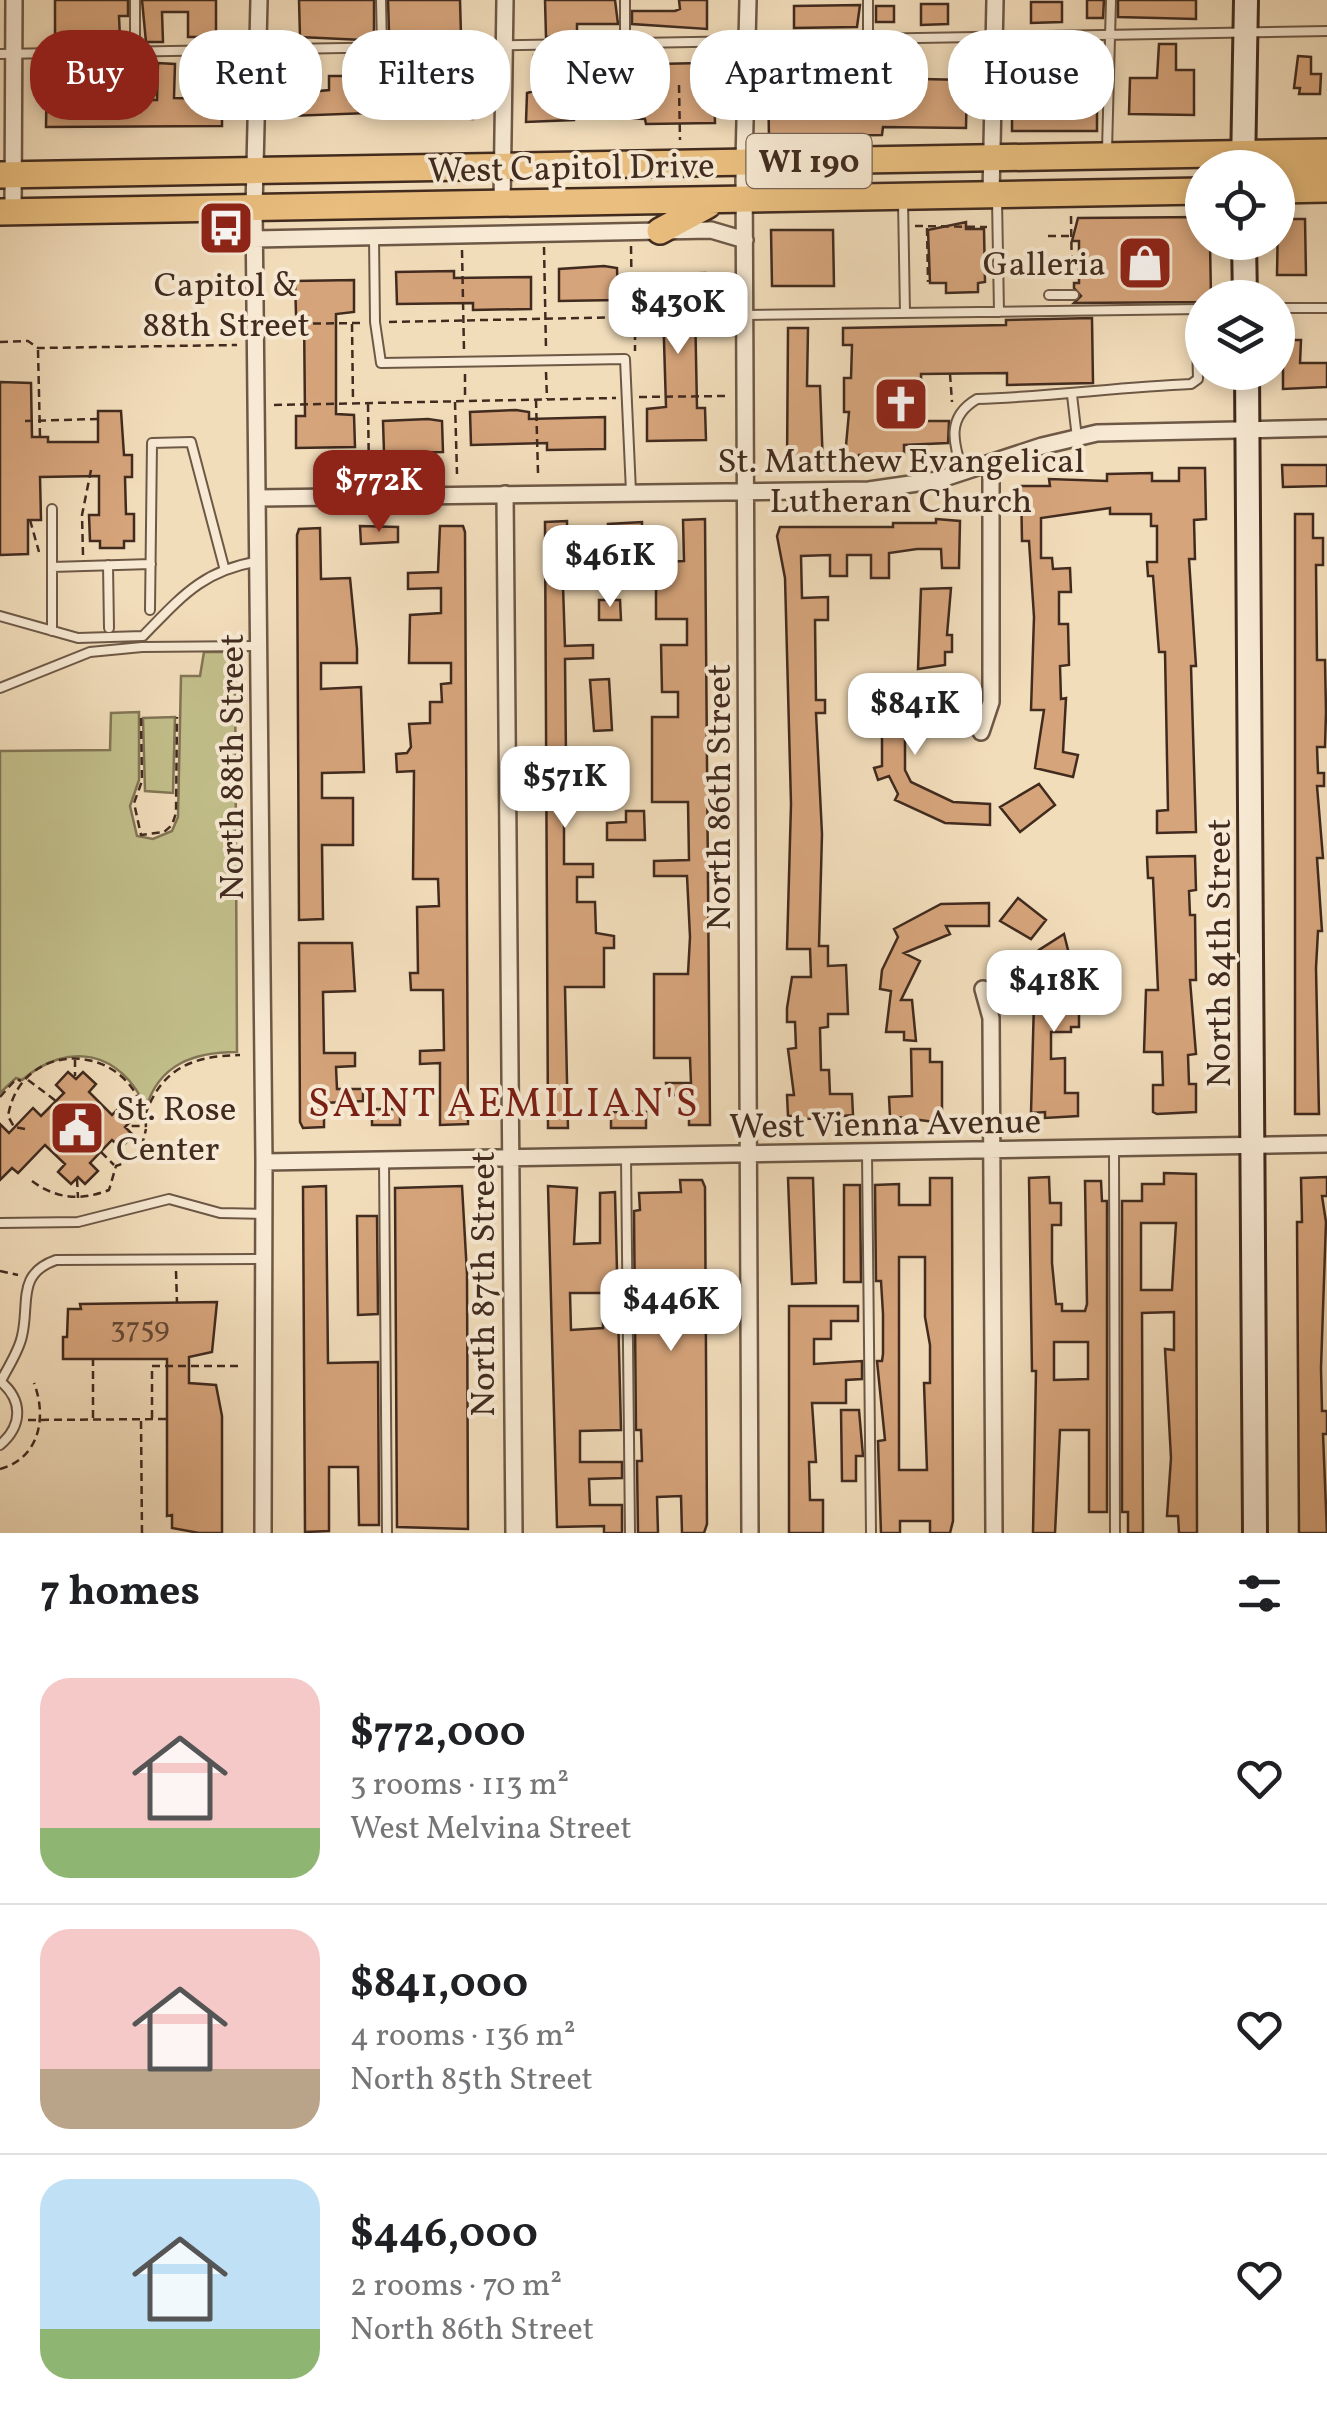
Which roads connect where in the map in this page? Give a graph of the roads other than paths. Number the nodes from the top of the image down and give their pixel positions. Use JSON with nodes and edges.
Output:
{"nodes":[{"id":1,"x":14,"y":0,"type":"edge"},
{"id":2,"x":135,"y":0,"type":"edge"},
{"id":3,"x":258,"y":0,"type":"edge"},
{"id":4,"x":381,"y":0,"type":"edge"},
{"id":5,"x":505,"y":0,"type":"edge"},
{"id":6,"x":626,"y":0,"type":"edge"},
{"id":7,"x":748,"y":0,"type":"edge"},
{"id":8,"x":868,"y":0,"type":"edge"},
{"id":9,"x":995,"y":0,"type":"edge"},
{"id":10,"x":1111,"y":0,"type":"edge"},
{"id":11,"x":1246,"y":0,"type":"edge"},
{"id":12,"x":134,"y":30,"type":"edge"},
{"id":13,"x":258,"y":30,"type":"edge"},
{"id":14,"x":382,"y":30,"type":"edge"},
{"id":15,"x":505,"y":30,"type":"edge"},
{"id":16,"x":625,"y":30,"type":"edge"},
{"id":17,"x":748,"y":30,"type":"edge"},
{"id":18,"x":868,"y":30,"type":"edge"},
{"id":19,"x":994,"y":30,"type":"edge"},
{"id":20,"x":1110,"y":30,"type":"edge"},
{"id":21,"x":1327,"y":30,"type":"edge"},
{"id":22,"x":1245,"y":32,"type":"junction"},
{"id":23,"x":1114,"y":34,"type":"edge"},
{"id":24,"x":7,"y":54,"type":"edge"},
{"id":25,"x":256,"y":120,"type":"edge"},
{"id":26,"x":503,"y":120,"type":"edge"},
{"id":27,"x":745,"y":120,"type":"edge"},
{"id":28,"x":993,"y":120,"type":"edge"},
{"id":29,"x":1108,"y":120,"type":"edge"},
{"id":30,"x":1238,"y":150,"type":"edge"},
{"id":31,"x":1327,"y":152,"type":"edge"},
{"id":32,"x":1107,"y":155,"type":"junction"},
{"id":33,"x":1295,"y":156,"type":"edge"},
{"id":34,"x":992,"y":157,"type":"junction"},
{"id":35,"x":1185,"y":160,"type":"edge"},
{"id":36,"x":744,"y":162,"type":"junction"},
{"id":37,"x":502,"y":166,"type":"junction"},
{"id":38,"x":1327,"y":166,"type":"edge"},
{"id":39,"x":255,"y":170,"type":"junction"},
{"id":40,"x":1295,"y":171,"type":"edge"},
{"id":41,"x":7,"y":175,"type":"edge"},
{"id":42,"x":1185,"y":175,"type":"edge"},
{"id":43,"x":1327,"y":189,"type":"edge"},
{"id":44,"x":1295,"y":190,"type":"edge"},
{"id":45,"x":1185,"y":191,"type":"edge"},
{"id":46,"x":1121,"y":192,"type":"junction"},
{"id":47,"x":994,"y":195,"type":"junction"},
{"id":48,"x":733,"y":200,"type":"junction"},
{"id":49,"x":502,"y":203,"type":"junction"},
{"id":50,"x":254,"y":208,"type":"junction"},
{"id":51,"x":908,"y":208,"type":"junction"},
{"id":52,"x":7,"y":212,"type":"edge"},
{"id":53,"x":660,"y":231,"type":"junction"},
{"id":54,"x":374,"y":237,"type":"junction"},
{"id":55,"x":254,"y":240,"type":"junction"},
{"id":56,"x":745,"y":240,"type":"junction"},
{"id":57,"x":1049,"y":296,"type":"dead end"},
{"id":58,"x":1074,"y":296,"type":"dead end"},
{"id":59,"x":1295,"y":308,"type":"edge"},
{"id":60,"x":1327,"y":308,"type":"edge"},
{"id":61,"x":1185,"y":310,"type":"edge"},
{"id":62,"x":1000,"y":312,"type":"junction"},
{"id":63,"x":904,"y":313,"type":"junction"},
{"id":64,"x":746,"y":314,"type":"junction"},
{"id":65,"x":1185,"y":384,"type":"edge"},
{"id":66,"x":1247,"y":390,"type":"edge"},
{"id":67,"x":1072,"y":395,"type":"junction"},
{"id":68,"x":1327,"y":428,"type":"edge"},
{"id":69,"x":1248,"y":429,"type":"junction"},
{"id":70,"x":1077,"y":438,"type":"junction"},
{"id":71,"x":991,"y":464,"type":"junction"},
{"id":72,"x":962,"y":472,"type":"junction"},
{"id":73,"x":632,"y":492,"type":"junction"},
{"id":74,"x":747,"y":492,"type":"junction"},
{"id":75,"x":505,"y":494,"type":"junction"},
{"id":76,"x":259,"y":498,"type":"junction"},
{"id":77,"x":52,"y":508,"type":"dead end"},
{"id":78,"x":260,"y":561,"type":"junction"},
{"id":79,"x":151,"y":564,"type":"junction"},
{"id":80,"x":108,"y":565,"type":"junction"},
{"id":81,"x":52,"y":566,"type":"junction"},
{"id":82,"x":224,"y":566,"type":"junction"},
{"id":83,"x":150,"y":610,"type":"dead end"},
{"id":84,"x":0,"y":616,"type":"edge"},
{"id":85,"x":109,"y":628,"type":"dead end"},
{"id":86,"x":52,"y":631,"type":"junction"},
{"id":87,"x":260,"y":646,"type":"junction"},
{"id":88,"x":0,"y":688,"type":"edge"},
{"id":89,"x":981,"y":732,"type":"dead end"},
{"id":90,"x":984,"y":989,"type":"dead end"},
{"id":91,"x":1327,"y":1144,"type":"edge"},
{"id":92,"x":1254,"y":1146,"type":"junction"},
{"id":93,"x":1114,"y":1148,"type":"junction"},
{"id":94,"x":994,"y":1151,"type":"junction"},
{"id":95,"x":867,"y":1154,"type":"junction"},
{"id":96,"x":748,"y":1155,"type":"junction"},
{"id":97,"x":626,"y":1156,"type":"junction"},
{"id":98,"x":511,"y":1158,"type":"junction"},
{"id":99,"x":384,"y":1160,"type":"junction"},
{"id":100,"x":264,"y":1162,"type":"junction"},
{"id":101,"x":264,"y":1214,"type":"junction"},
{"id":102,"x":0,"y":1223,"type":"edge"},
{"id":103,"x":265,"y":1260,"type":"junction"},
{"id":104,"x":0,"y":1381,"type":"edge"},
{"id":105,"x":0,"y":1445,"type":"edge"},
{"id":106,"x":263,"y":1533,"type":"edge"},
{"id":107,"x":387,"y":1533,"type":"edge"},
{"id":108,"x":514,"y":1533,"type":"edge"},
{"id":109,"x":630,"y":1533,"type":"edge"},
{"id":110,"x":750,"y":1533,"type":"edge"},
{"id":111,"x":871,"y":1533,"type":"edge"},
{"id":112,"x":994,"y":1533,"type":"edge"},
{"id":113,"x":1116,"y":1533,"type":"edge"},
{"id":114,"x":1255,"y":1533,"type":"edge"}],
"edges":[{"from":1,"to":24,"type":"street"},
{"from":2,"to":12,"type":"lane"},
{"from":3,"to":13,"type":"street","name":"North 88th Street"},
{"from":4,"to":14,"type":"lane"},
{"from":5,"to":15,"type":"street"},
{"from":6,"to":16,"type":"lane"},
{"from":7,"to":17,"type":"street","name":"North 86th Street"},
{"from":8,"to":18,"type":"lane"},
{"from":9,"to":19,"type":"street"},
{"from":10,"to":20,"type":"lane"},
{"from":11,"to":22,"type":"street"},
{"from":21,"to":22,"type":"lane"},
{"from":22,"to":23,"type":"lane"},
{"from":22,"to":30,"type":"street"},
{"from":24,"to":41,"type":"street"},
{"from":25,"to":39,"type":"street","name":"North 88th Street"},
{"from":26,"to":37,"type":"street"},
{"from":27,"to":36,"type":"street","name":"North 86th Street"},
{"from":28,"to":34,"type":"street"},
{"from":29,"to":32,"type":"lane"},
{"from":31,"to":33,"type":"main road","name":"West Capitol Drive","number":"WI 190"},
{"from":32,"to":34,"type":"main road","name":"West Capitol Drive","number":"WI 190"},
{"from":32,"to":35,"type":"main road","name":"West Capitol Drive","number":"WI 190"},
{"from":34,"to":36,"type":"main road","name":"West Capitol Drive","number":"WI 190"},
{"from":34,"to":47,"type":"street"},
{"from":36,"to":37,"type":"main road","name":"West Capitol Drive","number":"WI 190"},
{"from":36,"to":48,"type":"street","name":"North 86th Street"},
{"from":37,"to":39,"type":"main road","name":"West Capitol Drive","number":"WI 190"},
{"from":37,"to":49,"type":"street"},
{"from":38,"to":40,"type":"main road"},
{"from":39,"to":41,"type":"main road","name":"West Capitol Drive","number":"WI 190"},
{"from":39,"to":50,"type":"street","name":"North 88th Street"},
{"from":41,"to":52,"type":"street"},
{"from":42,"to":46,"type":"main road"},
{"from":43,"to":44,"type":"main road"},
{"from":45,"to":46,"type":"main road","name":"West Capitol Drive","number":"WI 190"},
{"from":46,"to":47,"type":"main road","name":"West Capitol Drive","number":"WI 190"},
{"from":47,"to":51,"type":"main road","name":"West Capitol Drive","number":"WI 190"},
{"from":47,"to":62,"type":"lane"},
{"from":48,"to":49,"type":"main road","name":"West Capitol Drive","number":"WI 190"},
{"from":48,"to":51,"type":"main road","name":"West Capitol Drive","number":"WI 190"},
{"from":48,"to":53,"type":"main road"},
{"from":48,"to":56,"type":"street","name":"North 86th Street"},
{"from":49,"to":50,"type":"main road","name":"West Capitol Drive","number":"WI 190"},
{"from":50,"to":52,"type":"main road","name":"West Capitol Drive","number":"WI 190"},
{"from":50,"to":55,"type":"street","name":"North 88th Street"},
{"from":51,"to":63,"type":"lane"},
{"from":53,"to":54,"type":"street","name":"West Capitol Drive"},
{"from":53,"to":56,"type":"street","name":"West Capitol Drive"},
{"from":54,"to":55,"type":"street","name":"West Capitol Drive"},
{"from":54,"to":73,"type":"lane"},
{"from":55,"to":76,"type":"street","name":"North 88th Street"},
{"from":56,"to":64,"type":"street","name":"North 86th Street"},
{"from":57,"to":58,"type":"lane"},
{"from":59,"to":60,"type":"lane"},
{"from":61,"to":62,"type":"lane"},
{"from":62,"to":63,"type":"lane"},
{"from":63,"to":64,"type":"lane"},
{"from":64,"to":74,"type":"street","name":"North 86th Street"},
{"from":65,"to":67,"type":"lane"},
{"from":66,"to":69,"type":"street","name":"North 84th Street"},
{"from":67,"to":70,"type":"lane"},
{"from":67,"to":72,"type":"lane"},
{"from":68,"to":69,"type":"street"},
{"from":69,"to":70,"type":"street"},
{"from":69,"to":92,"type":"street","name":"North 84th Street"},
{"from":70,"to":71,"type":"street"},
{"from":71,"to":72,"type":"street"},
{"from":71,"to":89,"type":"street"},
{"from":72,"to":74,"type":"street"},
{"from":73,"to":74,"type":"street"},
{"from":73,"to":75,"type":"street"},
{"from":74,"to":96,"type":"street","name":"North 86th Street"},
{"from":75,"to":76,"type":"street"},
{"from":75,"to":98,"type":"street","name":"North 87th Street"},
{"from":76,"to":78,"type":"street","name":"North 88th Street"},
{"from":77,"to":81,"type":"lane"},
{"from":78,"to":82,"type":"lane"},
{"from":78,"to":87,"type":"street","name":"North 88th Street"},
{"from":79,"to":80,"type":"lane"},
{"from":79,"to":82,"type":"lane"},
{"from":79,"to":83,"type":"lane"},
{"from":80,"to":81,"type":"lane"},
{"from":80,"to":85,"type":"lane"},
{"from":81,"to":86,"type":"lane"},
{"from":82,"to":86,"type":"lane"},
{"from":84,"to":86,"type":"lane"},
{"from":87,"to":88,"type":"lane"},
{"from":87,"to":100,"type":"street","name":"North 88th Street"},
{"from":90,"to":94,"type":"street"},
{"from":91,"to":92,"type":"street","name":"West Vienna Avenue"},
{"from":92,"to":93,"type":"street","name":"West Vienna Avenue"},
{"from":92,"to":114,"type":"street","name":"North 84th Street"},
{"from":93,"to":94,"type":"street","name":"West Vienna Avenue"},
{"from":93,"to":113,"type":"lane"},
{"from":94,"to":95,"type":"street","name":"West Vienna Avenue"},
{"from":94,"to":112,"type":"street"},
{"from":95,"to":96,"type":"street","name":"West Vienna Avenue"},
{"from":95,"to":111,"type":"lane"},
{"from":96,"to":97,"type":"street","name":"West Vienna Avenue"},
{"from":96,"to":110,"type":"street","name":"North 86th Street"},
{"from":97,"to":98,"type":"street","name":"West Vienna Avenue"},
{"from":97,"to":109,"type":"lane"},
{"from":98,"to":99,"type":"street","name":"West Vienna Avenue"},
{"from":98,"to":108,"type":"street","name":"North 87th Street"},
{"from":99,"to":100,"type":"street","name":"West Vienna Avenue"},
{"from":99,"to":107,"type":"lane"},
{"from":100,"to":101,"type":"street","name":"North 88th Street"},
{"from":101,"to":102,"type":"lane"},
{"from":101,"to":103,"type":"street","name":"North 88th Street"},
{"from":103,"to":104,"type":"lane"},
{"from":103,"to":106,"type":"street","name":"North 88th Street"},
{"from":104,"to":105,"type":"lane"}]}
